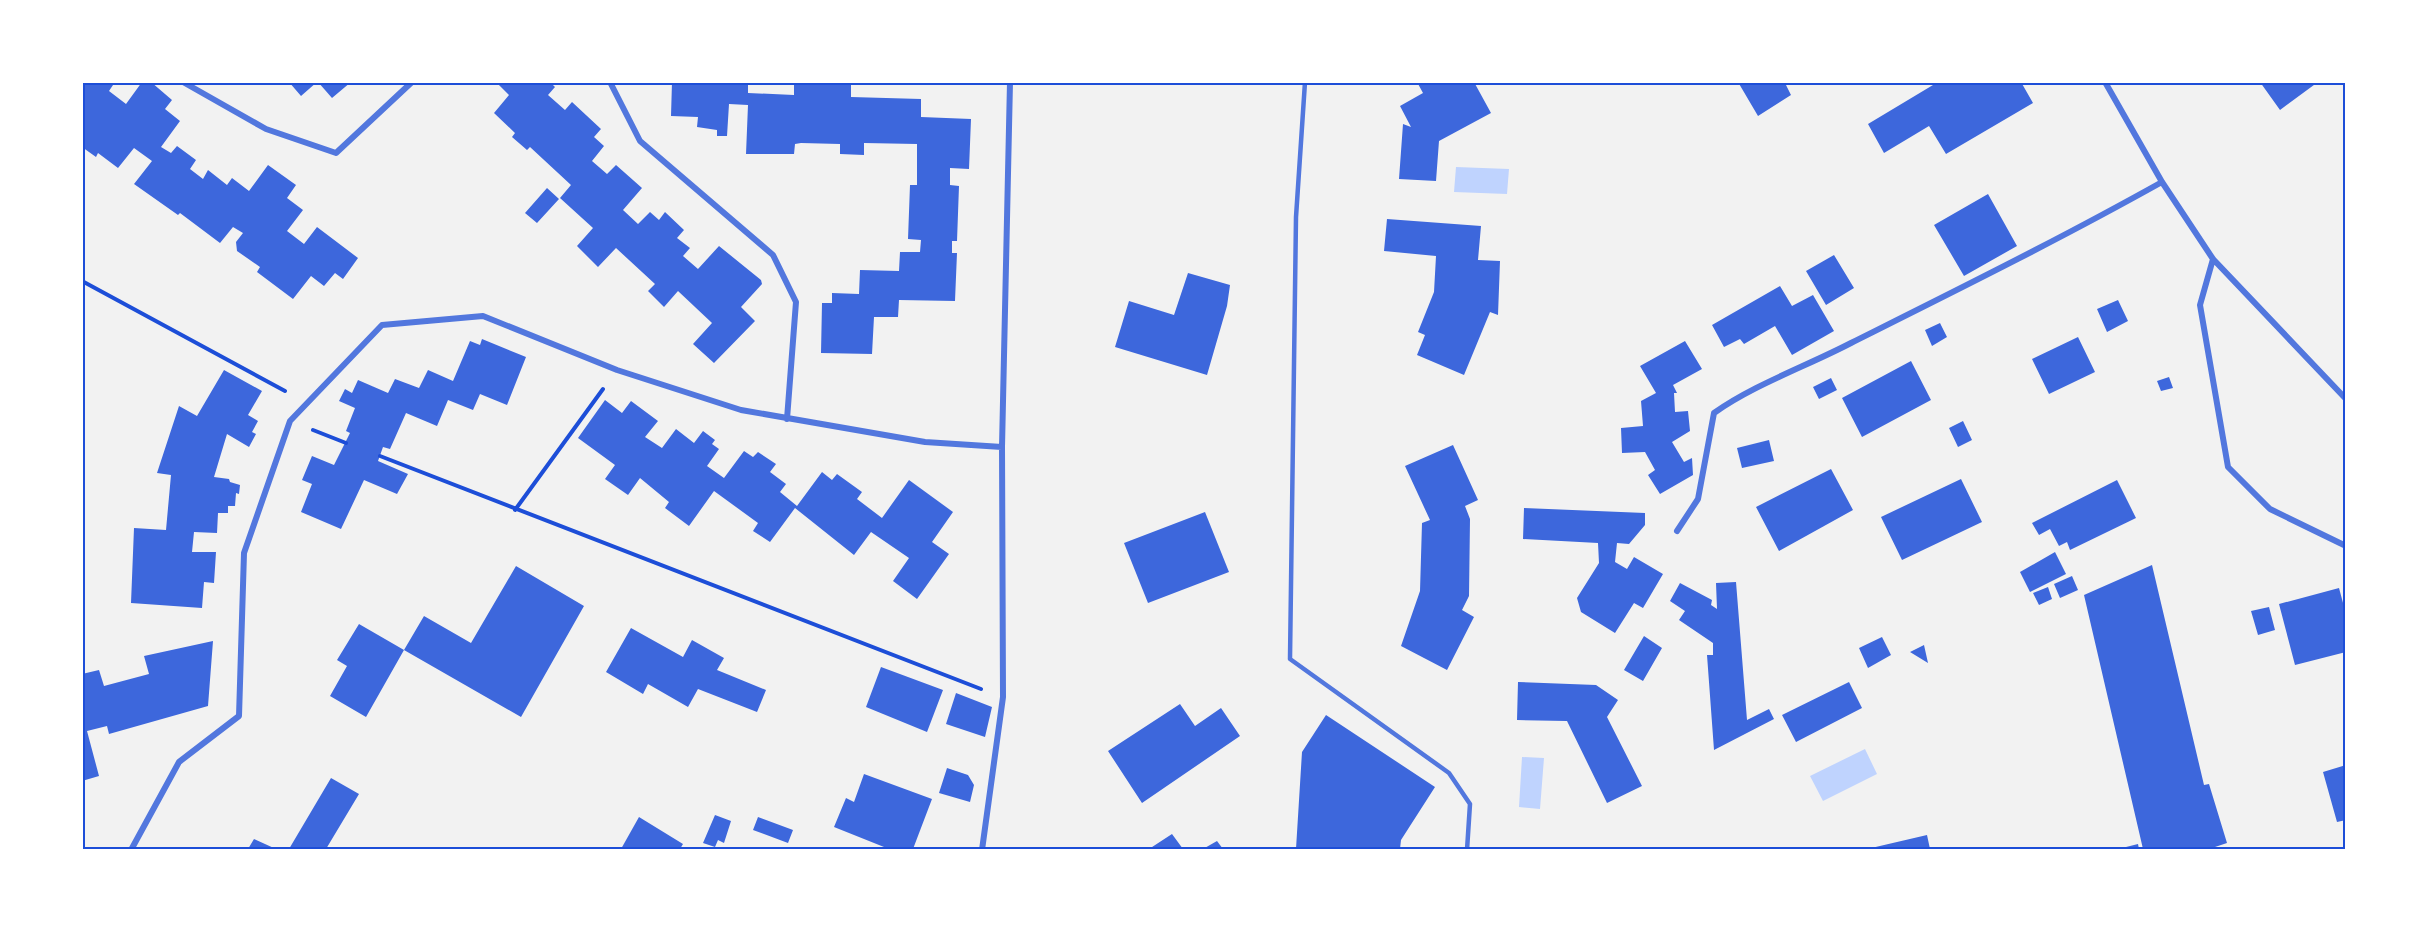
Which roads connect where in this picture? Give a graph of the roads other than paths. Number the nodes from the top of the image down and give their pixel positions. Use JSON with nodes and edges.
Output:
{"nodes":[{"id":1,"x":183,"y":82,"type":"edge"},
{"id":2,"x":412,"y":82,"type":"edge"},
{"id":3,"x":610,"y":82,"type":"edge"},
{"id":4,"x":1010,"y":82,"type":"edge"},
{"id":5,"x":1305,"y":82,"type":"edge"},
{"id":6,"x":2105,"y":82,"type":"edge"},
{"id":7,"x":2162,"y":182,"type":"junction"},
{"id":8,"x":2213,"y":259,"type":"junction"},
{"id":9,"x":2346,"y":399,"type":"edge"},
{"id":10,"x":787,"y":419,"type":"junction"},
{"id":11,"x":1002,"y":447,"type":"junction"},
{"id":12,"x":1677,"y":531,"type":"dead end"},
{"id":13,"x":2346,"y":546,"type":"edge"},
{"id":14,"x":130,"y":849,"type":"edge"},
{"id":15,"x":982,"y":849,"type":"edge"},
{"id":16,"x":1467,"y":849,"type":"edge"}],
"edges":[{"from":1,"to":2,"type":"street"},
{"from":3,"to":10,"type":"street"},
{"from":4,"to":11,"type":"street"},
{"from":5,"to":16,"type":"lane"},
{"from":6,"to":7,"type":"street"},
{"from":7,"to":8,"type":"street"},
{"from":7,"to":12,"type":"street"},
{"from":8,"to":9,"type":"street"},
{"from":8,"to":13,"type":"street"},
{"from":10,"to":11,"type":"street"},
{"from":10,"to":14,"type":"street"},
{"from":11,"to":15,"type":"street"}]}
